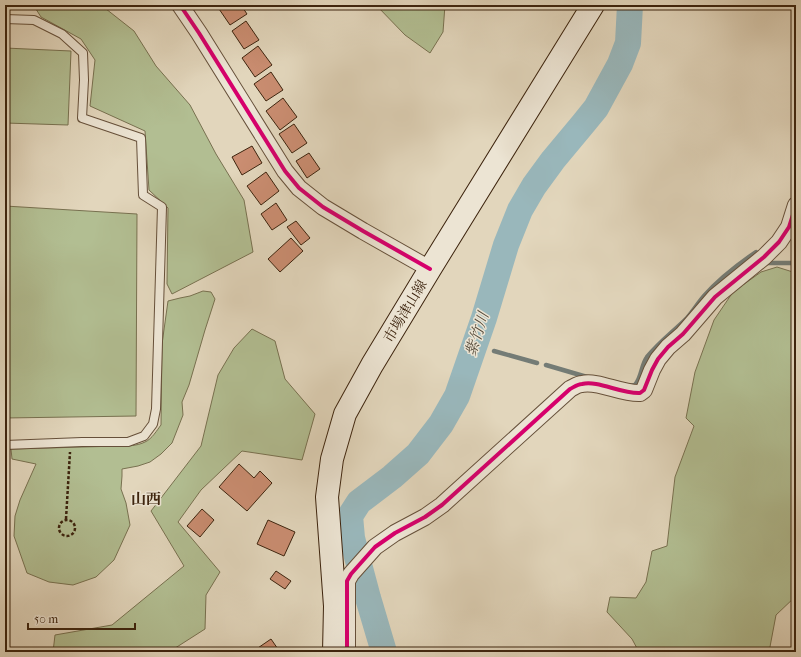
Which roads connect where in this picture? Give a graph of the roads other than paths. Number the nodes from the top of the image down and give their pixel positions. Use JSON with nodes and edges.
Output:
{"nodes":[{"id":1,"x":180,"y":5,"type":"edge"},
{"id":2,"x":593,"y":5,"type":"edge"},
{"id":3,"x":5,"y":19,"type":"edge"},
{"id":4,"x":796,"y":205,"type":"edge"},
{"id":5,"x":430,"y":269,"type":"junction"},
{"id":6,"x":5,"y":445,"type":"edge"},
{"id":7,"x":334,"y":652,"type":"edge"},
{"id":8,"x":347,"y":652,"type":"edge"}],
"edges":[{"from":1,"to":5,"type":"street"},
{"from":2,"to":5,"type":"main road","name":"市場津山線"},
{"from":3,"to":6,"type":"lane"},
{"from":4,"to":8,"type":"street"},
{"from":5,"to":7,"type":"main road","name":"市場津山線"}]}
